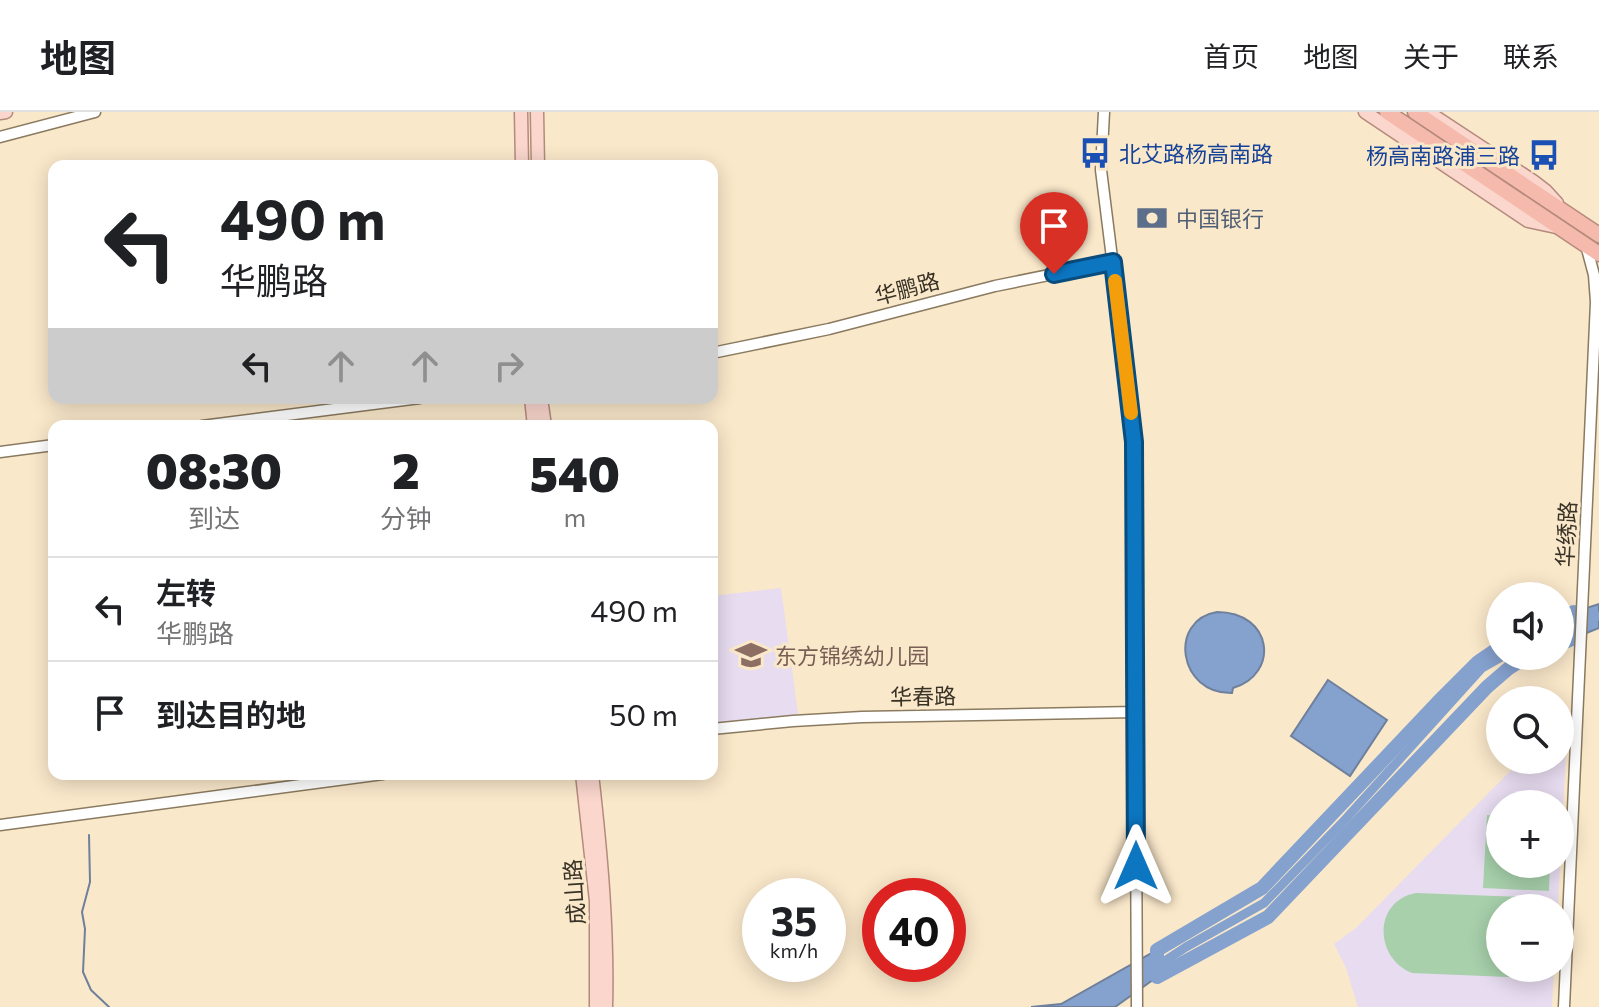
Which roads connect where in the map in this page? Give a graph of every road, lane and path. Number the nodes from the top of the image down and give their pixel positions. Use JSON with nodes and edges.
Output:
{"nodes":[{"id":1,"x":47,"y":112,"type":"edge"},
{"id":2,"x":95,"y":112,"type":"edge"},
{"id":3,"x":521,"y":112,"type":"edge"},
{"id":4,"x":537,"y":112,"type":"edge"},
{"id":5,"x":1104,"y":112,"type":"edge"},
{"id":6,"x":1365,"y":112,"type":"edge"},
{"id":7,"x":1387,"y":112,"type":"edge"},
{"id":8,"x":1415,"y":112,"type":"edge"},
{"id":9,"x":66,"y":119,"type":"junction"},
{"id":10,"x":1427,"y":124,"type":"edge"},
{"id":11,"x":0,"y":137,"type":"edge"},
{"id":12,"x":522,"y":160,"type":"edge"},
{"id":13,"x":538,"y":160,"type":"edge"},
{"id":14,"x":1564,"y":221,"type":"junction"},
{"id":15,"x":1599,"y":235,"type":"edge"},
{"id":16,"x":1593,"y":250,"type":"edge"},
{"id":17,"x":1113,"y":262,"type":"junction"},
{"id":18,"x":1598,"y":299,"type":"edge"},
{"id":19,"x":718,"y":352,"type":"edge"},
{"id":20,"x":373,"y":404,"type":"edge"},
{"id":21,"x":249,"y":420,"type":"edge"},
{"id":22,"x":48,"y":446,"type":"edge"},
{"id":23,"x":0,"y":452,"type":"edge"},
{"id":24,"x":1135,"y":712,"type":"junction"},
{"id":25,"x":718,"y":728,"type":"edge"},
{"id":26,"x":338,"y":780,"type":"edge"},
{"id":27,"x":583,"y":780,"type":"edge"},
{"id":28,"x":593,"y":780,"type":"edge"},
{"id":29,"x":0,"y":825,"type":"edge"},
{"id":30,"x":596,"y":1007,"type":"edge"},
{"id":31,"x":606,"y":1007,"type":"edge"},
{"id":32,"x":1137,"y":1007,"type":"edge"},
{"id":33,"x":1564,"y":1007,"type":"edge"}],
"edges":[{"from":1,"to":9,"type":"street"},
{"from":2,"to":9,"type":"street"},
{"from":3,"to":12,"type":"main road"},
{"from":4,"to":13,"type":"main road"},
{"from":5,"to":17,"type":"street"},
{"from":6,"to":14,"type":"main road"},
{"from":7,"to":10,"type":"highway"},
{"from":8,"to":10,"type":"highway"},
{"from":9,"to":11,"type":"street"},
{"from":10,"to":14,"type":"highway"},
{"from":10,"to":14,"type":"main road"},
{"from":14,"to":15,"type":"highway"},
{"from":14,"to":16,"type":"highway"},
{"from":16,"to":18,"type":"street","name":"华绣路"},
{"from":17,"to":19,"type":"street","name":"华鹏路"},
{"from":17,"to":24,"type":"street"},
{"from":18,"to":33,"type":"street","name":"华绣路"},
{"from":20,"to":21,"type":"street"},
{"from":22,"to":23,"type":"street"},
{"from":24,"to":25,"type":"street","name":"华春路"},
{"from":24,"to":32,"type":"street"},
{"from":26,"to":29,"type":"street"},
{"from":27,"to":30,"type":"main road","name":"成山路"},
{"from":28,"to":31,"type":"main road","name":"成山路"}]}
